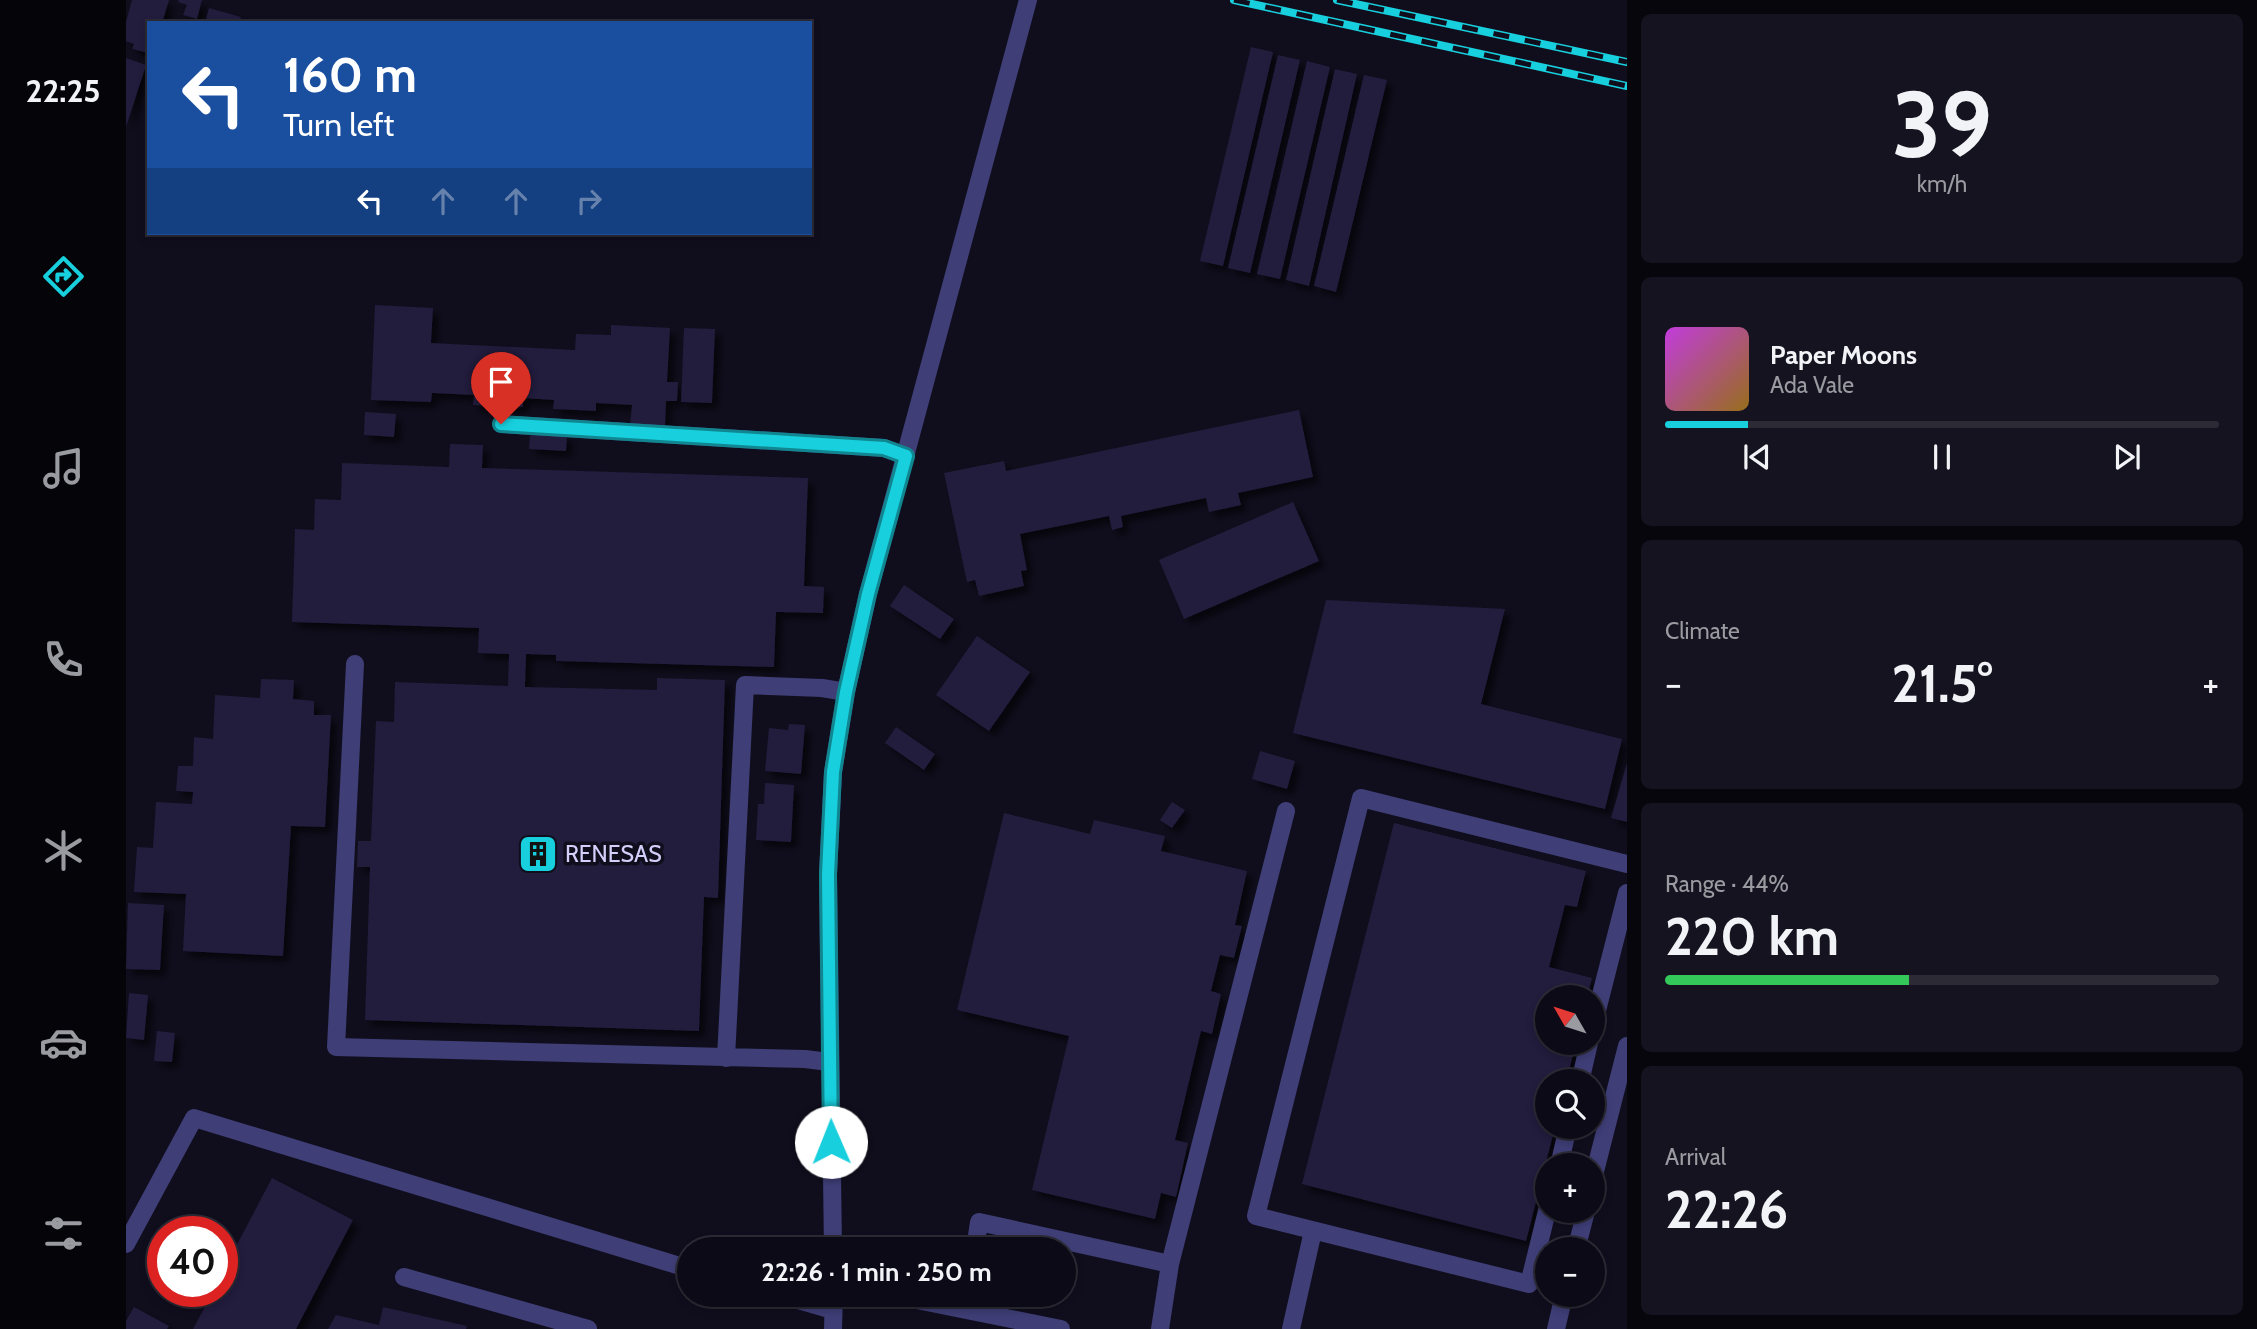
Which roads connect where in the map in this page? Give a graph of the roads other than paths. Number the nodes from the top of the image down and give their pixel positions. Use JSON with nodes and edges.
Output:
{"nodes":[{"id":1,"x":1028,"y":0,"type":"edge"},
{"id":2,"x":501,"y":424,"type":"dead end"},
{"id":3,"x":906,"y":456,"type":"junction"},
{"id":4,"x":355,"y":664,"type":"dead end"},
{"id":5,"x":846,"y":692,"type":"junction"},
{"id":6,"x":1286,"y":811,"type":"dead end"},
{"id":7,"x":1627,"y":864,"type":"edge"},
{"id":8,"x":1627,"y":893,"type":"edge"},
{"id":9,"x":1603,"y":985,"type":"edge"},
{"id":10,"x":1627,"y":1046,"type":"edge"},
{"id":11,"x":726,"y":1058,"type":"junction"},
{"id":12,"x":829,"y":1062,"type":"junction"},
{"id":13,"x":1600,"y":1153,"type":"edge"},
{"id":14,"x":1544,"y":1223,"type":"edge"},
{"id":15,"x":1313,"y":1231,"type":"junction"},
{"id":16,"x":833,"y":1237,"type":"edge"},
{"id":17,"x":977,"y":1237,"type":"edge"},
{"id":18,"x":1047,"y":1237,"type":"edge"},
{"id":19,"x":1076,"y":1243,"type":"edge"},
{"id":20,"x":126,"y":1244,"type":"edge"},
{"id":21,"x":1170,"y":1264,"type":"junction"},
{"id":22,"x":677,"y":1265,"type":"edge"},
{"id":23,"x":404,"y":1277,"type":"dead end"},
{"id":24,"x":833,"y":1307,"type":"edge"},
{"id":25,"x":984,"y":1307,"type":"edge"},
{"id":26,"x":1561,"y":1307,"type":"edge"},
{"id":27,"x":588,"y":1329,"type":"edge"},
{"id":28,"x":833,"y":1329,"type":"edge"},
{"id":29,"x":1061,"y":1329,"type":"edge"},
{"id":30,"x":1160,"y":1329,"type":"edge"},
{"id":31,"x":1291,"y":1329,"type":"edge"},
{"id":32,"x":1556,"y":1329,"type":"edge"}],
"edges":[{"from":1,"to":3,"type":"street"},
{"from":2,"to":3,"type":"street"},
{"from":3,"to":5,"type":"street"},
{"from":4,"to":11,"type":"street"},
{"from":5,"to":11,"type":"street"},
{"from":5,"to":12,"type":"street"},
{"from":6,"to":21,"type":"street"},
{"from":7,"to":15,"type":"street"},
{"from":8,"to":9,"type":"street"},
{"from":10,"to":13,"type":"street"},
{"from":11,"to":12,"type":"street"},
{"from":12,"to":16,"type":"street"},
{"from":14,"to":15,"type":"street"},
{"from":15,"to":31,"type":"street"},
{"from":17,"to":18,"type":"street"},
{"from":19,"to":21,"type":"street"},
{"from":20,"to":22,"type":"street"},
{"from":21,"to":30,"type":"street"},
{"from":23,"to":27,"type":"street"},
{"from":24,"to":28,"type":"street"},
{"from":25,"to":29,"type":"street"},
{"from":26,"to":32,"type":"street"}]}
